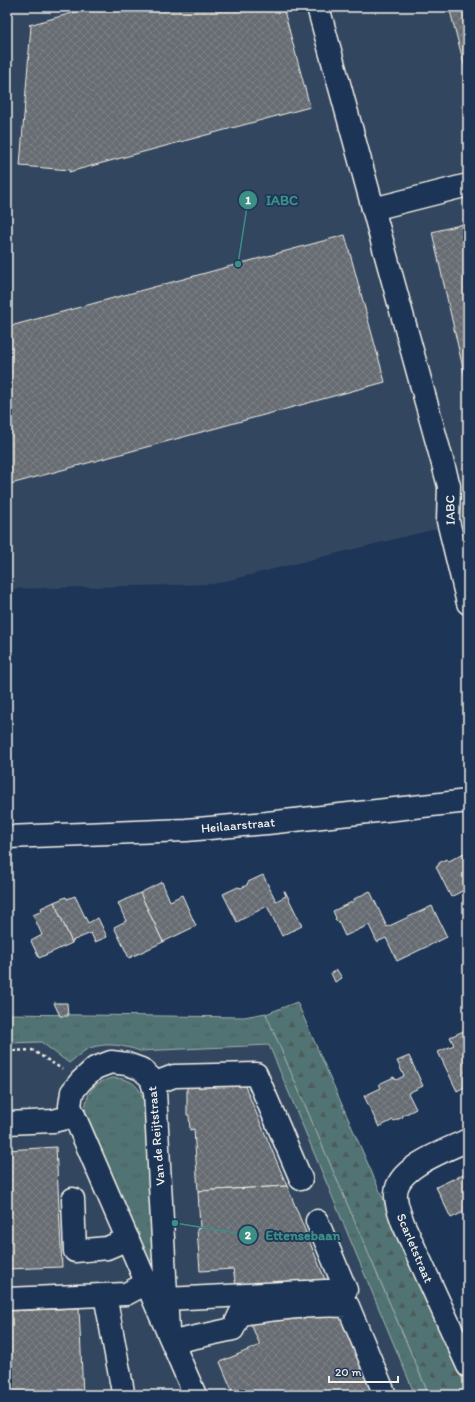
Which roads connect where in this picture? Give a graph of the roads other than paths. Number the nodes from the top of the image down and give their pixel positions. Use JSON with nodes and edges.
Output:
{"nodes":[{"id":1,"x":318,"y":7,"type":"edge"},
{"id":2,"x":468,"y":185,"type":"edge"},
{"id":3,"x":373,"y":209,"type":"junction"},
{"id":4,"x":468,"y":603,"type":"edge"},
{"id":5,"x":468,"y":801,"type":"edge"},
{"id":6,"x":7,"y":837,"type":"edge"},
{"id":7,"x":152,"y":1084,"type":"junction"},
{"id":8,"x":74,"y":1116,"type":"junction"},
{"id":9,"x":7,"y":1123,"type":"edge"},
{"id":10,"x":468,"y":1140,"type":"edge"},
{"id":11,"x":300,"y":1179,"type":"dead end"},
{"id":12,"x":73,"y":1199,"type":"dead end"},
{"id":13,"x":317,"y":1221,"type":"dead end"},
{"id":14,"x":128,"y":1239,"type":"junction"},
{"id":15,"x":147,"y":1283,"type":"junction"},
{"id":16,"x":105,"y":1295,"type":"junction"},
{"id":17,"x":166,"y":1298,"type":"junction"},
{"id":18,"x":7,"y":1299,"type":"edge"},
{"id":19,"x":170,"y":1337,"type":"junction"},
{"id":20,"x":468,"y":1366,"type":"edge"},
{"id":21,"x":124,"y":1392,"type":"dead end"},
{"id":22,"x":195,"y":1395,"type":"edge"},
{"id":23,"x":385,"y":1395,"type":"edge"}],
"edges":[{"from":1,"to":3,"type":"street","name":"IABC"},
{"from":2,"to":3,"type":"street"},
{"from":3,"to":4,"type":"street","name":"IABC"},
{"from":5,"to":6,"type":"street","name":"Heilaarstraat"},
{"from":7,"to":8,"type":"street","name":"Van de Reijtstraat"},
{"from":7,"to":11,"type":"street"},
{"from":7,"to":17,"type":"street","name":"Van de Reijtstraat"},
{"from":8,"to":9,"type":"street"},
{"from":8,"to":14,"type":"street","name":"Van de Reijtstraat"},
{"from":10,"to":20,"type":"street","name":"Scarletstraat"},
{"from":12,"to":14,"type":"street"},
{"from":13,"to":17,"type":"street"},
{"from":14,"to":15,"type":"street","name":"Van de Reijtstraat"},
{"from":15,"to":16,"type":"street"},
{"from":15,"to":19,"type":"street","name":"Van de Reijtstraat"},
{"from":16,"to":18,"type":"street"},
{"from":16,"to":21,"type":"street"},
{"from":17,"to":19,"type":"street","name":"Van de Reijtstraat"},
{"from":19,"to":22,"type":"street","name":"Van de Reijtstraat"},
{"from":19,"to":23,"type":"street"}]}
